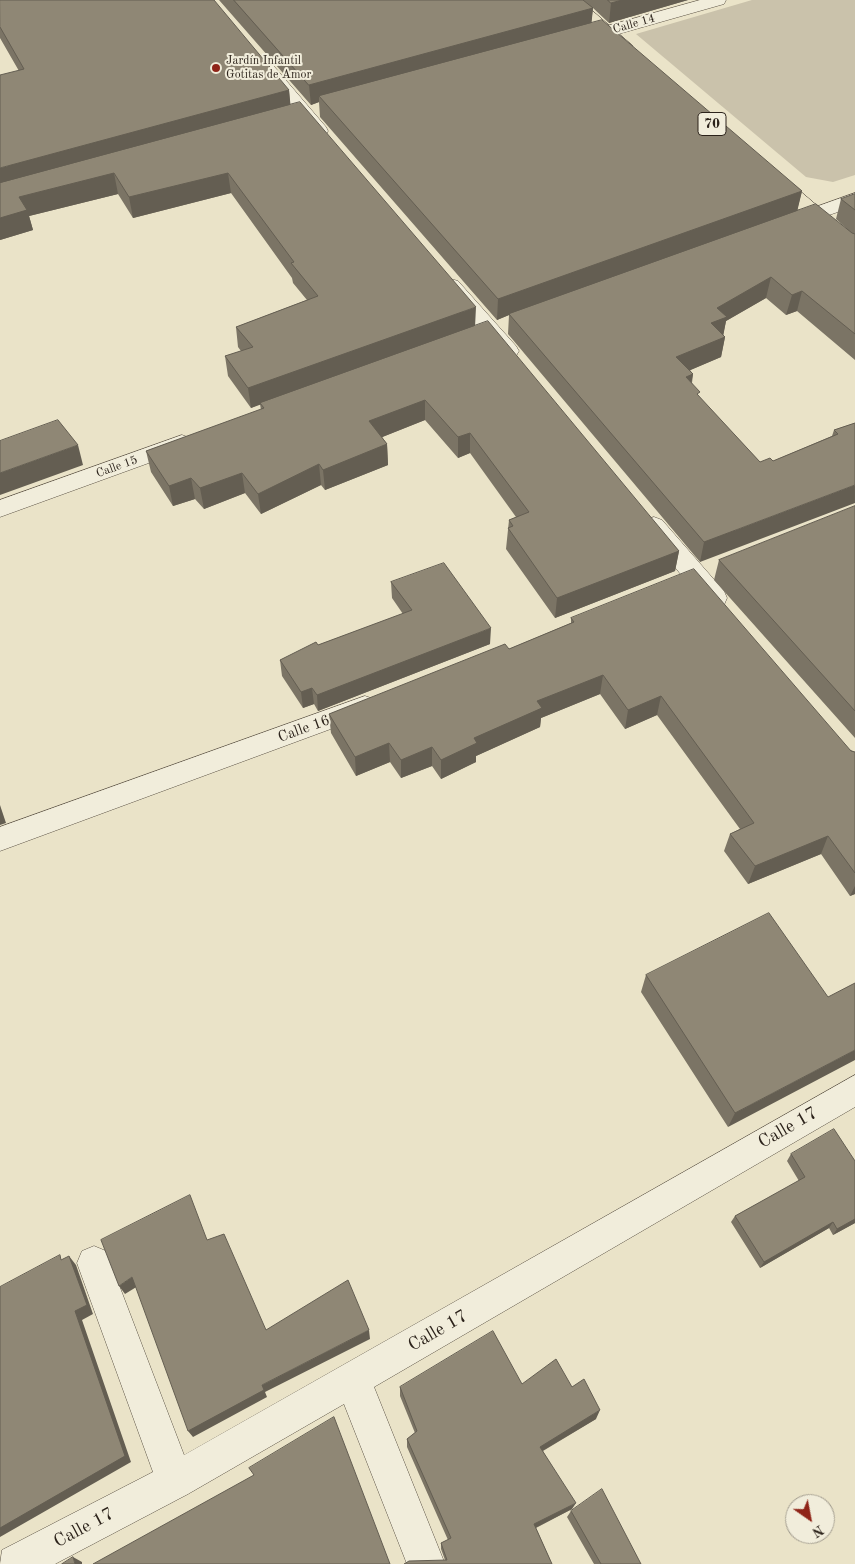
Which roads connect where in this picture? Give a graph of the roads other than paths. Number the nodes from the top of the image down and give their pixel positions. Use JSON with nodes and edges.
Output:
{"nodes":[{"id":1,"x":570,"y":0,"type":"edge"},
{"id":2,"x":718,"y":0,"type":"edge"},
{"id":3,"x":608,"y":32,"type":"junction"},
{"id":4,"x":560,"y":45,"type":"edge"},
{"id":5,"x":251,"y":50,"type":"edge"},
{"id":6,"x":637,"y":58,"type":"edge"},
{"id":7,"x":332,"y":145,"type":"edge"},
{"id":8,"x":755,"y":162,"type":"edge"},
{"id":9,"x":855,"y":199,"type":"edge"},
{"id":10,"x":814,"y":214,"type":"junction"},
{"id":11,"x":768,"y":231,"type":"edge"},
{"id":12,"x":855,"y":248,"type":"edge"},
{"id":13,"x":440,"y":272,"type":"edge"},
{"id":14,"x":523,"y":370,"type":"edge"},
{"id":15,"x":204,"y":435,"type":"edge"},
{"id":16,"x":0,"y":509,"type":"edge"},
{"id":17,"x":644,"y":514,"type":"edge"},
{"id":18,"x":721,"y":564,"type":"edge"},
{"id":19,"x":694,"y":575,"type":"junction"},
{"id":20,"x":667,"y":586,"type":"edge"},
{"id":21,"x":726,"y":612,"type":"edge"},
{"id":22,"x":392,"y":695,"type":"edge"},
{"id":23,"x":0,"y":839,"type":"edge"},
{"id":24,"x":855,"y":1090,"type":"edge"},
{"id":25,"x":94,"y":1263,"type":"dead end"},
{"id":26,"x":353,"y":1380,"type":"junction"},
{"id":27,"x":175,"y":1481,"type":"junction"},
{"id":28,"x":16,"y":1564,"type":"edge"},
{"id":29,"x":426,"y":1564,"type":"edge"}],
"edges":[{"from":1,"to":3,"type":"main road"},
{"from":2,"to":3,"type":"street","name":"Calle 14"},
{"from":3,"to":4,"type":"street","name":"Calle 14"},
{"from":3,"to":6,"type":"main road"},
{"from":5,"to":7,"type":"street"},
{"from":8,"to":10,"type":"main road"},
{"from":9,"to":10,"type":"street"},
{"from":10,"to":11,"type":"street"},
{"from":10,"to":12,"type":"main road"},
{"from":13,"to":14,"type":"street"},
{"from":15,"to":16,"type":"street","name":"Calle 15"},
{"from":17,"to":19,"type":"street"},
{"from":18,"to":19,"type":"street"},
{"from":19,"to":20,"type":"street"},
{"from":19,"to":21,"type":"street"},
{"from":22,"to":23,"type":"street","name":"Calle 16"},
{"from":24,"to":26,"type":"street","name":"Calle 17"},
{"from":25,"to":27,"type":"street"},
{"from":26,"to":27,"type":"street","name":"Calle 17"},
{"from":26,"to":29,"type":"street"},
{"from":27,"to":28,"type":"street","name":"Calle 17"}]}
